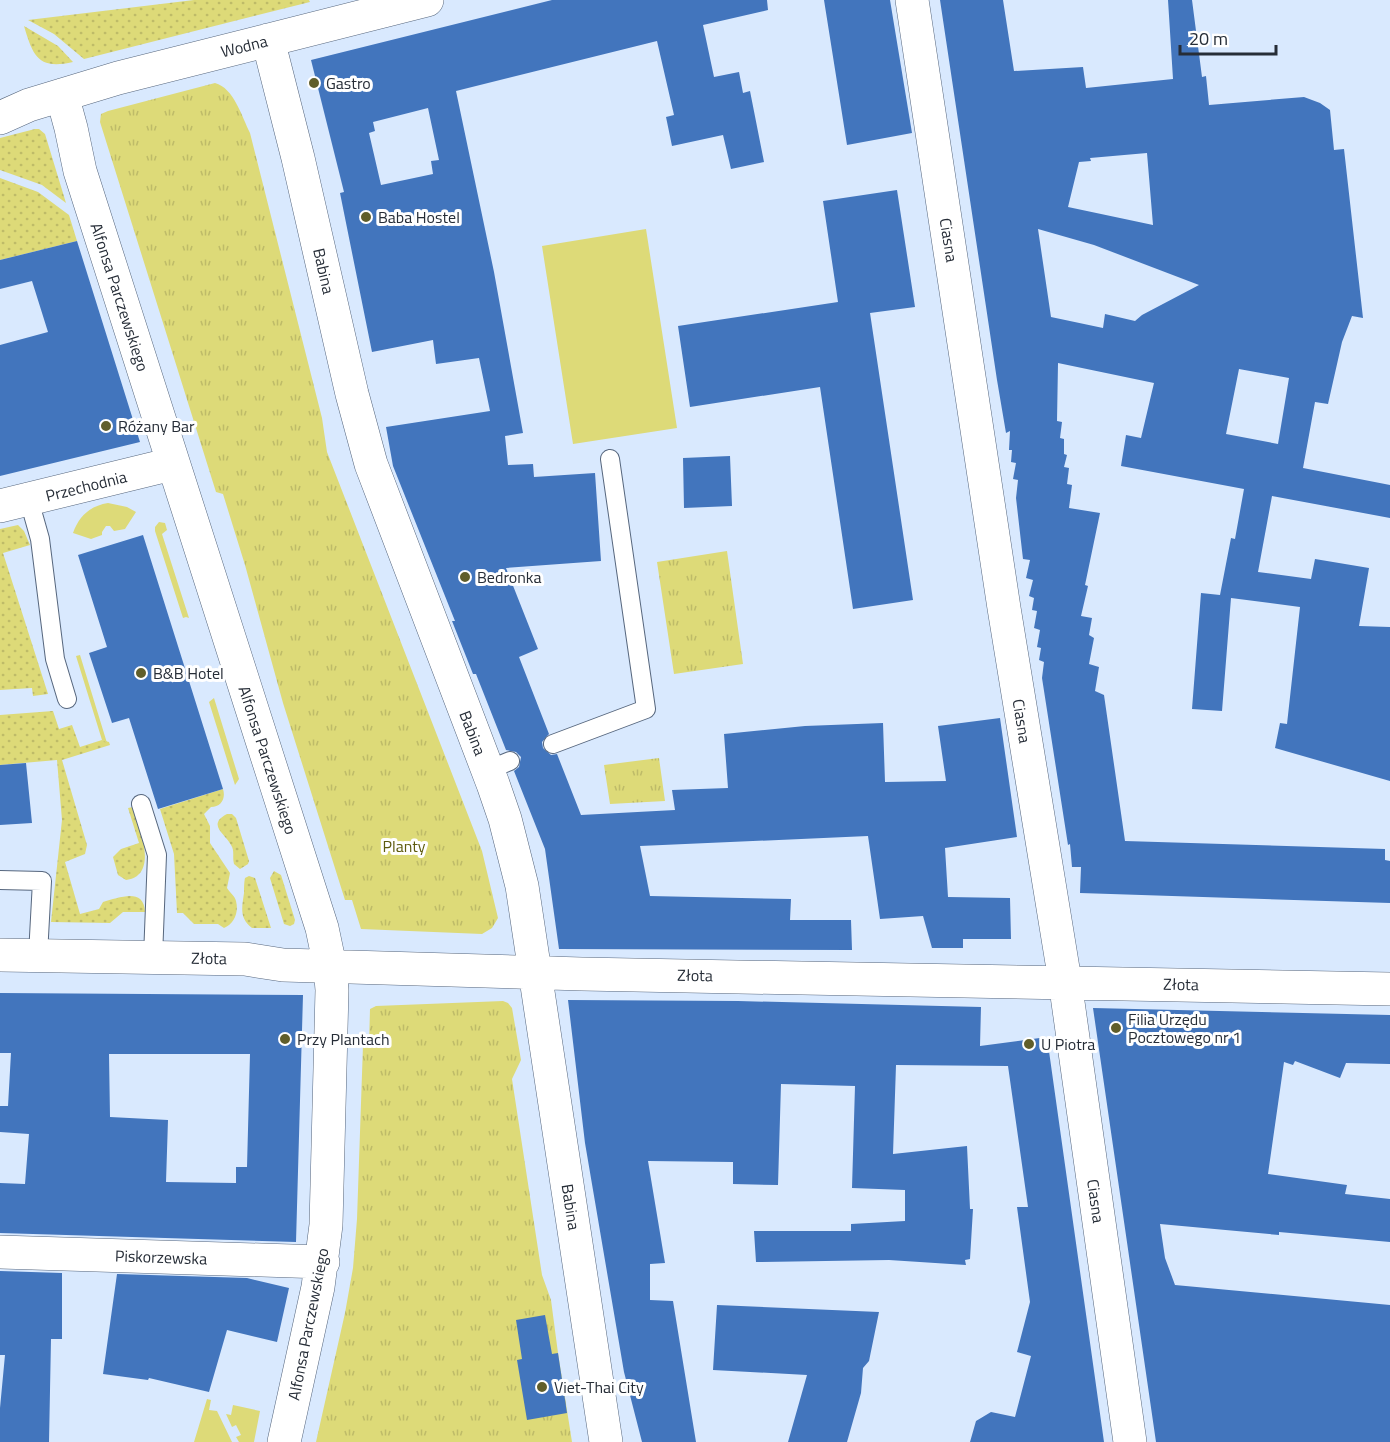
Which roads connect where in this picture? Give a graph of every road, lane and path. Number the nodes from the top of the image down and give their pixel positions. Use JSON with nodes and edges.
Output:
{"nodes":[{"id":1,"x":427,"y":0,"type":"edge"},
{"id":2,"x":912,"y":0,"type":"edge"},
{"id":3,"x":268,"y":40,"type":"junction"},
{"id":4,"x":62,"y":95,"type":"junction"},
{"id":5,"x":0,"y":118,"type":"edge"},
{"id":6,"x":610,"y":459,"type":"dead end"},
{"id":7,"x":172,"y":464,"type":"junction"},
{"id":8,"x":14,"y":503,"type":"edge"},
{"id":9,"x":67,"y":699,"type":"dead end"},
{"id":10,"x":553,"y":744,"type":"dead end"},
{"id":11,"x":141,"y":804,"type":"dead end"},
{"id":12,"x":0,"y":880,"type":"edge"},
{"id":13,"x":0,"y":955,"type":"edge"},
{"id":14,"x":38,"y":955,"type":"junction"},
{"id":15,"x":153,"y":957,"type":"junction"},
{"id":16,"x":330,"y":966,"type":"junction"},
{"id":17,"x":535,"y":972,"type":"junction"},
{"id":18,"x":1065,"y":981,"type":"junction"},
{"id":19,"x":1390,"y":989,"type":"edge"},
{"id":20,"x":0,"y":1252,"type":"edge"},
{"id":21,"x":323,"y":1262,"type":"junction"},
{"id":22,"x":285,"y":1442,"type":"edge"},
{"id":23,"x":606,"y":1442,"type":"edge"},
{"id":24,"x":1130,"y":1442,"type":"edge"}],
"edges":[{"from":1,"to":3,"type":"street","name":"Wodna"},
{"from":2,"to":18,"type":"street","name":"Ciasna"},
{"from":3,"to":4,"type":"street","name":"Wodna"},
{"from":3,"to":17,"type":"street","name":"Babina"},
{"from":4,"to":5,"type":"street","name":"Wodna"},
{"from":4,"to":7,"type":"street","name":"Alfonsa Parczewskiego"},
{"from":6,"to":10,"type":"lane"},
{"from":7,"to":8,"type":"street","name":"Przechodnia"},
{"from":7,"to":16,"type":"street","name":"Alfonsa Parczewskiego"},
{"from":8,"to":9,"type":"lane"},
{"from":11,"to":15,"type":"lane"},
{"from":12,"to":14,"type":"lane"},
{"from":13,"to":14,"type":"street","name":"Złota"},
{"from":14,"to":15,"type":"street","name":"Złota"},
{"from":15,"to":16,"type":"street","name":"Złota"},
{"from":16,"to":17,"type":"street","name":"Złota"},
{"from":16,"to":21,"type":"street","name":"Alfonsa Parczewskiego"},
{"from":17,"to":18,"type":"street","name":"Złota"},
{"from":17,"to":23,"type":"street","name":"Babina"},
{"from":18,"to":19,"type":"street","name":"Złota"},
{"from":18,"to":24,"type":"street","name":"Ciasna"},
{"from":20,"to":21,"type":"street","name":"Piskorzewska"},
{"from":21,"to":22,"type":"street","name":"Alfonsa Parczewskiego"}]}
